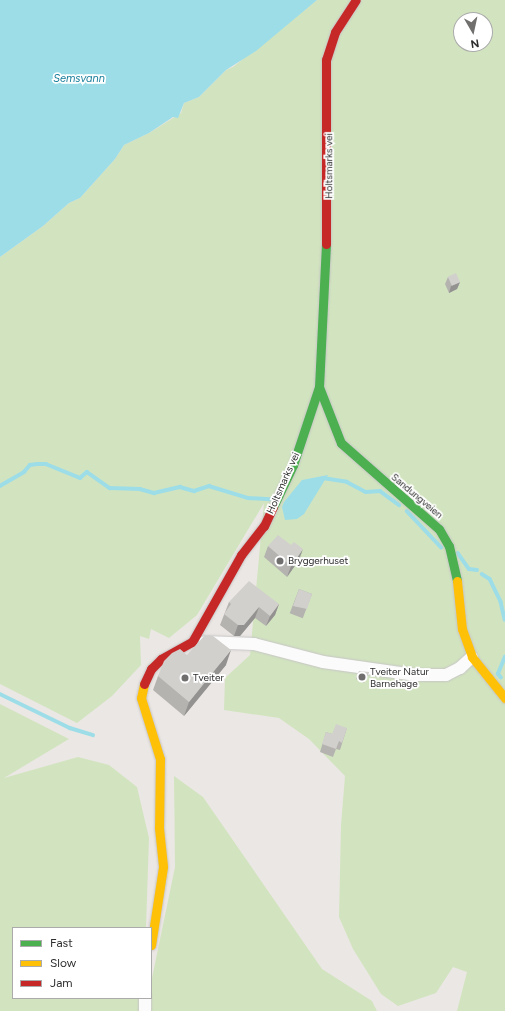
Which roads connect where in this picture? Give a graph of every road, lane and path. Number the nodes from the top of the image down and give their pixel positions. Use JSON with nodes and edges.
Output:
{"nodes":[{"id":1,"x":356,"y":0,"type":"edge"},
{"id":2,"x":319,"y":387,"type":"junction"},
{"id":3,"x":192,"y":642,"type":"junction"},
{"id":4,"x":472,"y":657,"type":"junction"},
{"id":5,"x":505,"y":698,"type":"edge"},
{"id":6,"x":152,"y":938,"type":"edge"},
{"id":7,"x":145,"y":999,"type":"edge"},
{"id":8,"x":145,"y":1011,"type":"edge"}],
"edges":[{"from":1,"to":2,"type":"street","name":"Holtsmarks vei"},
{"from":2,"to":3,"type":"street","name":"Holtsmarks vei"},
{"from":2,"to":4,"type":"street","name":"Sandungveien"},
{"from":3,"to":4,"type":"street"},
{"from":3,"to":6,"type":"street"},
{"from":4,"to":5,"type":"street","name":"Sandungveien"},
{"from":7,"to":8,"type":"street"}]}
